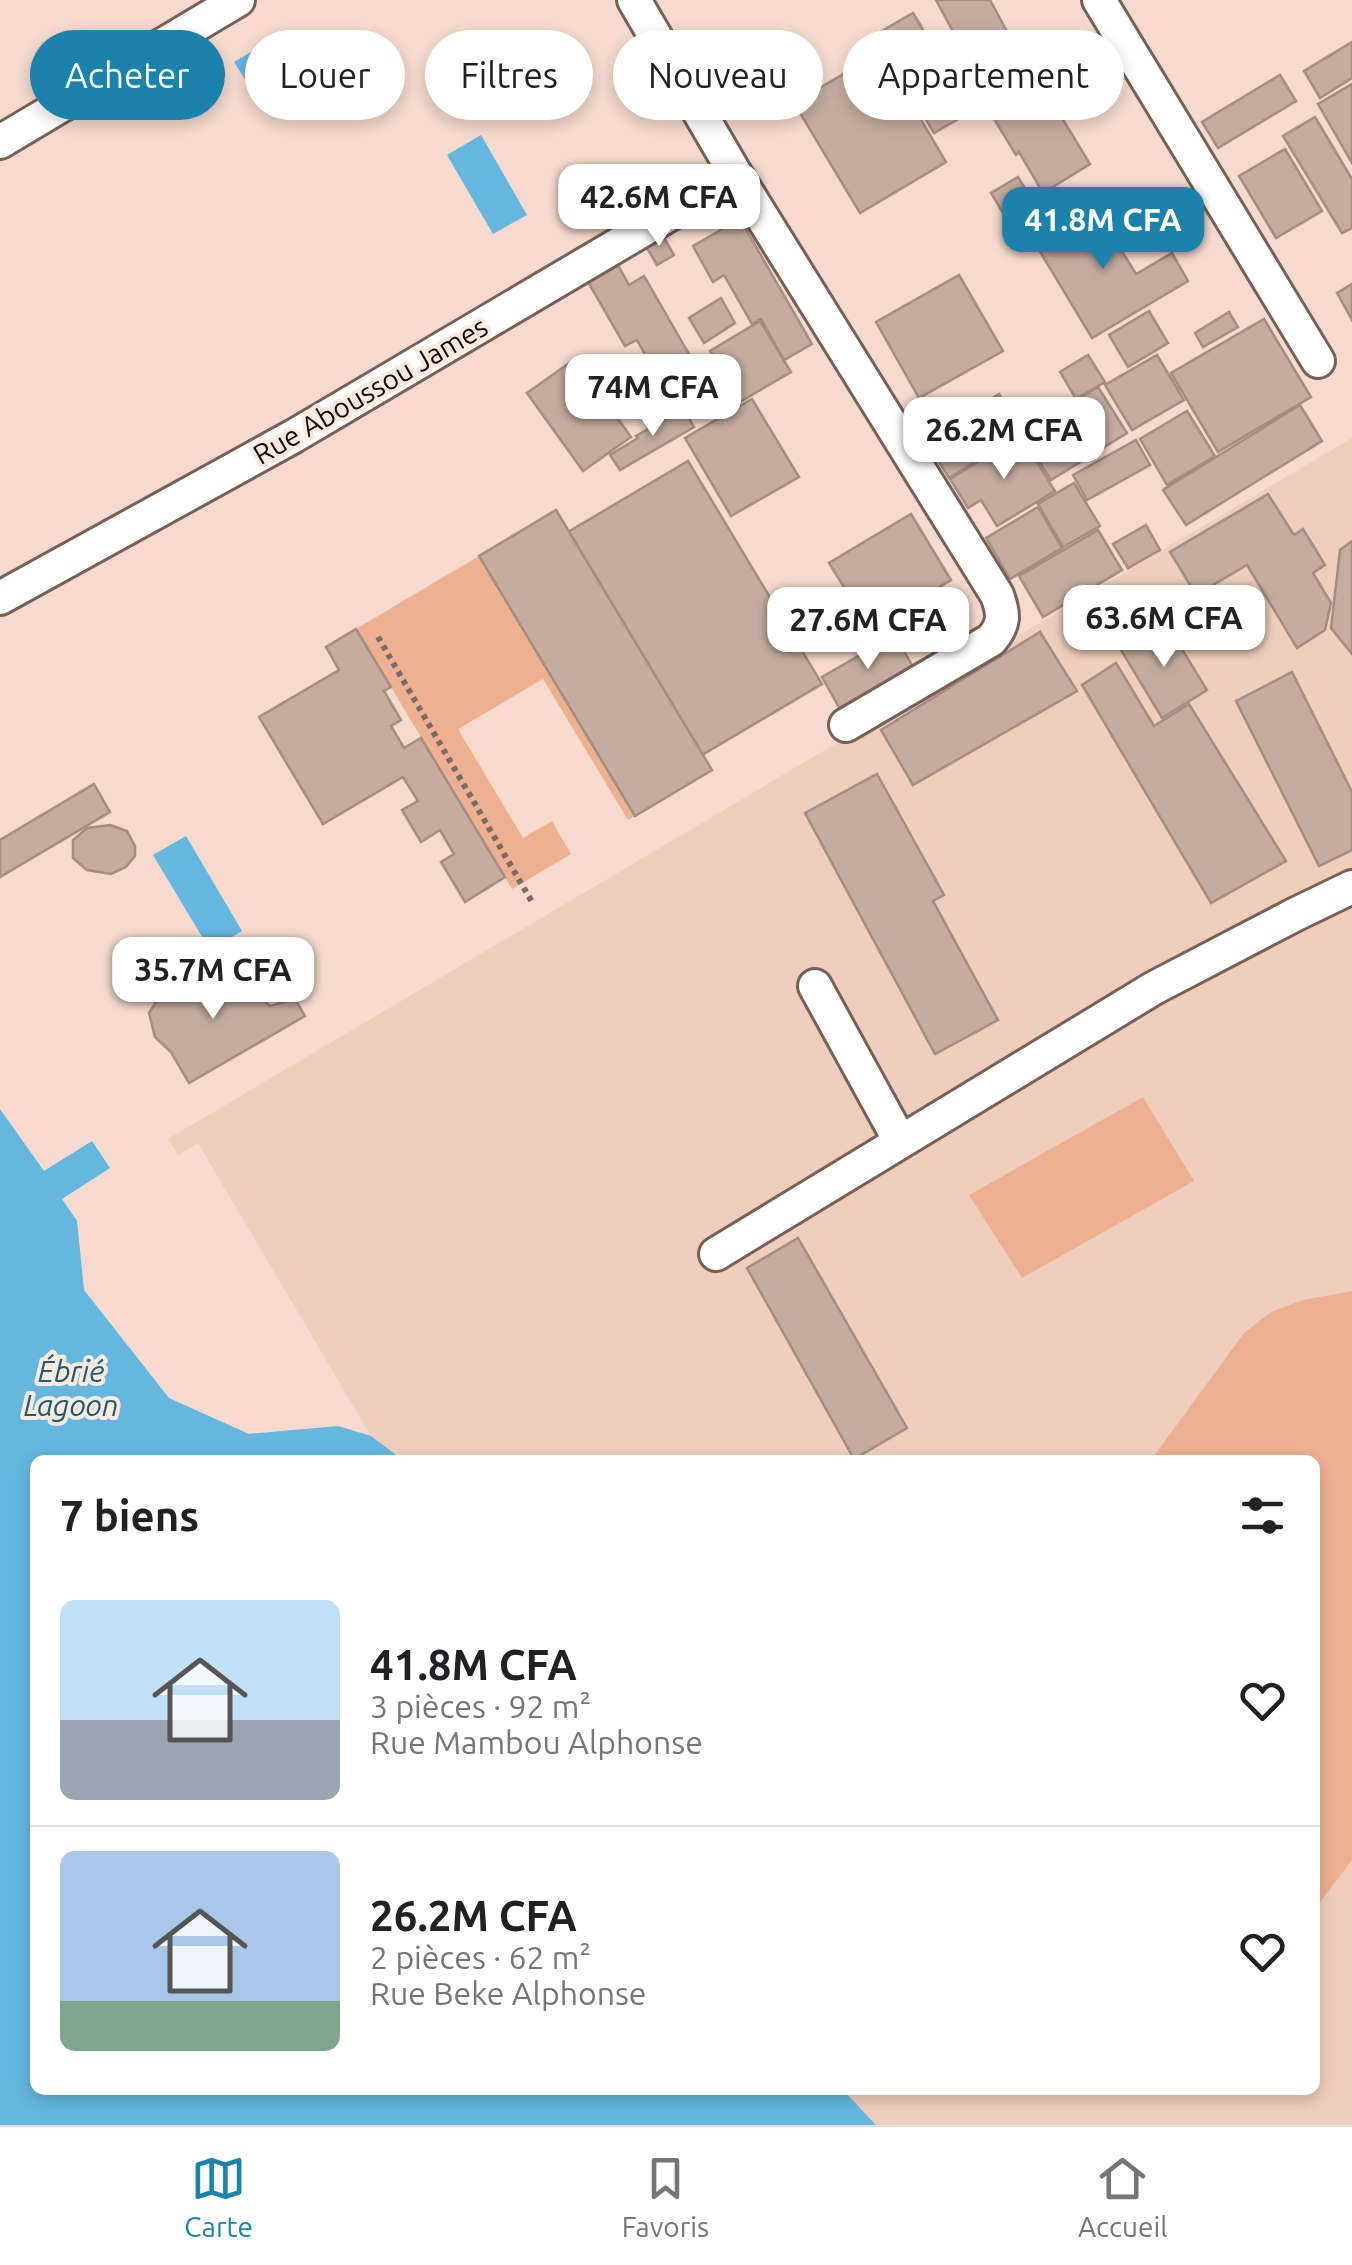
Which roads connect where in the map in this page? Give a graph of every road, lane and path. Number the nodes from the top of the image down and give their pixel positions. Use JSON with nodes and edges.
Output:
{"nodes":[{"id":1,"x":238,"y":0,"type":"edge"},
{"id":2,"x":634,"y":0,"type":"edge"},
{"id":3,"x":1099,"y":0,"type":"edge"},
{"id":4,"x":0,"y":142,"type":"edge"},
{"id":5,"x":736,"y":175,"type":"junction"},
{"id":6,"x":1318,"y":361,"type":"dead end"},
{"id":7,"x":0,"y":598,"type":"edge"},
{"id":8,"x":378,"y":638,"type":"dead end"},
{"id":9,"x":846,"y":725,"type":"dead end"},
{"id":10,"x":1352,"y":887,"type":"edge"},
{"id":11,"x":532,"y":902,"type":"dead end"},
{"id":12,"x":816,"y":986,"type":"dead end"},
{"id":13,"x":900,"y":1142,"type":"junction"},
{"id":14,"x":716,"y":1254,"type":"dead end"}],
"edges":[{"from":1,"to":4,"type":"street"},
{"from":2,"to":5,"type":"street"},
{"from":3,"to":6,"type":"street"},
{"from":5,"to":7,"type":"street","name":"Rue Aboussou James"},
{"from":5,"to":9,"type":"street"},
{"from":8,"to":11,"type":"path"},
{"from":10,"to":13,"type":"street"},
{"from":12,"to":13,"type":"street"},
{"from":13,"to":14,"type":"street"}]}
